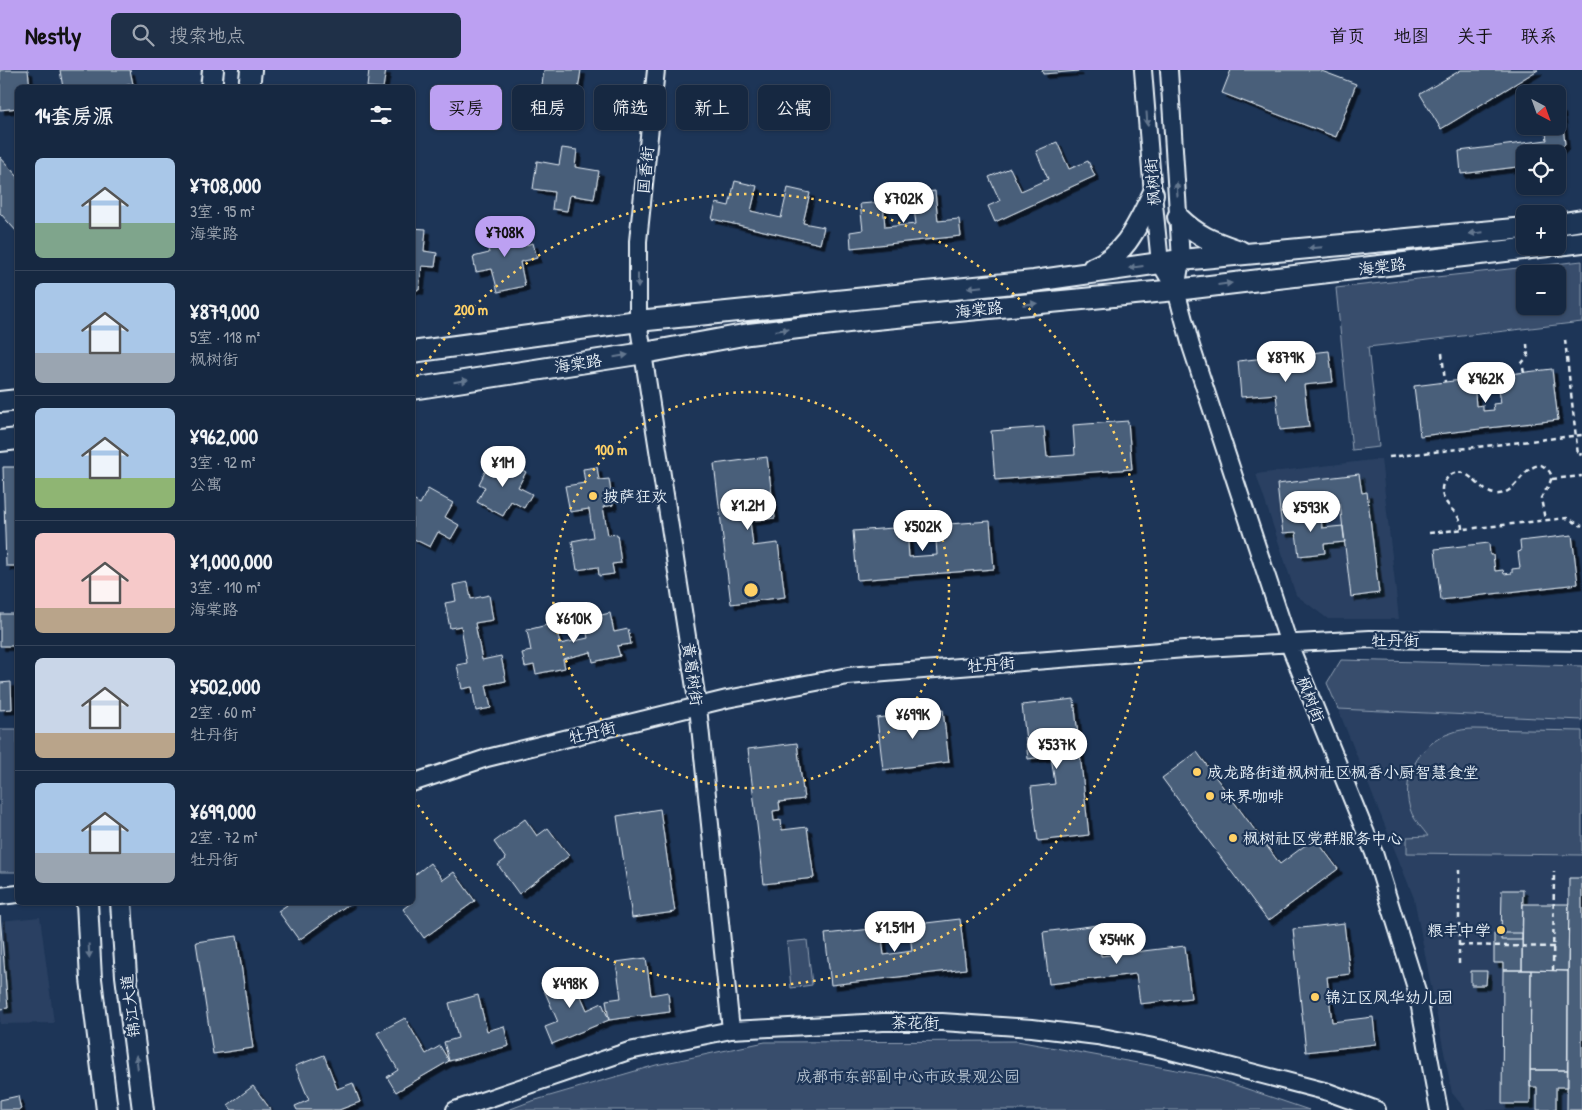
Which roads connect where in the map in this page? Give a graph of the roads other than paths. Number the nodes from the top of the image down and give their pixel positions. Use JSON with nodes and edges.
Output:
{"nodes":[{"id":1,"x":213,"y":70,"type":"edge"},
{"id":2,"x":251,"y":70,"type":"edge"},
{"id":3,"x":656,"y":70,"type":"edge"},
{"id":4,"x":1143,"y":70,"type":"edge"},
{"id":5,"x":1169,"y":70,"type":"edge"},
{"id":6,"x":212,"y":85,"type":"edge"},
{"id":7,"x":249,"y":85,"type":"edge"},
{"id":8,"x":1153,"y":194,"type":"junction"},
{"id":9,"x":1178,"y":217,"type":"junction"},
{"id":10,"x":1582,"y":220,"type":"edge"},
{"id":11,"x":1566,"y":223,"type":"edge"},
{"id":12,"x":1516,"y":229,"type":"edge"},
{"id":13,"x":1582,"y":242,"type":"edge"},
{"id":14,"x":1566,"y":244,"type":"edge"},
{"id":15,"x":1516,"y":250,"type":"edge"},
{"id":16,"x":1247,"y":254,"type":"junction"},
{"id":17,"x":1181,"y":260,"type":"junction"},
{"id":18,"x":1160,"y":264,"type":"junction"},
{"id":19,"x":1074,"y":275,"type":"junction"},
{"id":20,"x":1176,"y":290,"type":"junction"},
{"id":21,"x":638,"y":321,"type":"junction"},
{"id":22,"x":415,"y":352,"type":"edge"},
{"id":23,"x":644,"y":353,"type":"junction"},
{"id":24,"x":415,"y":389,"type":"edge"},
{"id":25,"x":15,"y":400,"type":"edge"},
{"id":26,"x":0,"y":402,"type":"edge"},
{"id":27,"x":15,"y":439,"type":"edge"},
{"id":28,"x":0,"y":441,"type":"edge"},
{"id":29,"x":1582,"y":642,"type":"edge"},
{"id":30,"x":1289,"y":644,"type":"junction"},
{"id":31,"x":698,"y":707,"type":"junction"},
{"id":32,"x":415,"y":782,"type":"edge"},
{"id":33,"x":15,"y":894,"type":"edge"},
{"id":34,"x":0,"y":896,"type":"edge"},
{"id":35,"x":87,"y":905,"type":"edge"},
{"id":36,"x":121,"y":905,"type":"edge"},
{"id":37,"x":731,"y":1030,"type":"junction"},
{"id":38,"x":107,"y":1110,"type":"edge"},
{"id":39,"x":143,"y":1110,"type":"edge"},
{"id":40,"x":455,"y":1110,"type":"edge"},
{"id":41,"x":1377,"y":1110,"type":"edge"},
{"id":42,"x":1439,"y":1110,"type":"edge"}],
"edges":[{"from":1,"to":6,"type":"main road"},
{"from":2,"to":7,"type":"main road"},
{"from":3,"to":21,"type":"street","name":"国香街","one_way":true},
{"from":4,"to":8,"type":"street","name":"枫树街","one_way":true},
{"from":9,"to":5,"type":"street","name":"枫树街","one_way":true},
{"from":8,"to":18,"type":"street","name":"枫树街"},
{"from":8,"to":19,"type":"main road"},
{"from":9,"to":16,"type":"main road"},
{"from":9,"to":17,"type":"street","name":"枫树街"},
{"from":10,"to":11,"type":"main road"},
{"from":12,"to":16,"type":"main road","name":"海棠路","one_way":true},
{"from":13,"to":14,"type":"main road"},
{"from":20,"to":15,"type":"main road","name":"海棠路","one_way":true},
{"from":16,"to":17,"type":"main road","name":"海棠路"},
{"from":17,"to":18,"type":"main road","name":"海棠路"},
{"from":17,"to":20,"type":"street","name":"枫树街"},
{"from":18,"to":19,"type":"main road","name":"海棠路","one_way":true},
{"from":18,"to":20,"type":"street","name":"枫树街"},
{"from":19,"to":21,"type":"main road","name":"海棠路","one_way":true},
{"from":23,"to":20,"type":"main road","name":"海棠路","one_way":true},
{"from":20,"to":30,"type":"street","name":"枫树街"},
{"from":21,"to":22,"type":"main road","name":"海棠路"},
{"from":21,"to":23,"type":"street","name":"黄葛树街"},
{"from":24,"to":23,"type":"main road","name":"海棠路","one_way":true},
{"from":23,"to":31,"type":"street","name":"黄葛树街"},
{"from":25,"to":26,"type":"main road"},
{"from":27,"to":28,"type":"main road"},
{"from":29,"to":30,"type":"street","name":"牡丹街"},
{"from":30,"to":31,"type":"street","name":"牡丹街"},
{"from":30,"to":42,"type":"street","name":"枫树街"},
{"from":31,"to":32,"type":"street","name":"牡丹街"},
{"from":31,"to":37,"type":"street","name":"黄葛树街"},
{"from":33,"to":34,"type":"street"},
{"from":35,"to":38,"type":"main road","one_way":true},
{"from":39,"to":36,"type":"main road","name":"锦江大道","one_way":true},
{"from":37,"to":40,"type":"street","name":"茶花街"},
{"from":37,"to":41,"type":"street","name":"茶花街"}]}
